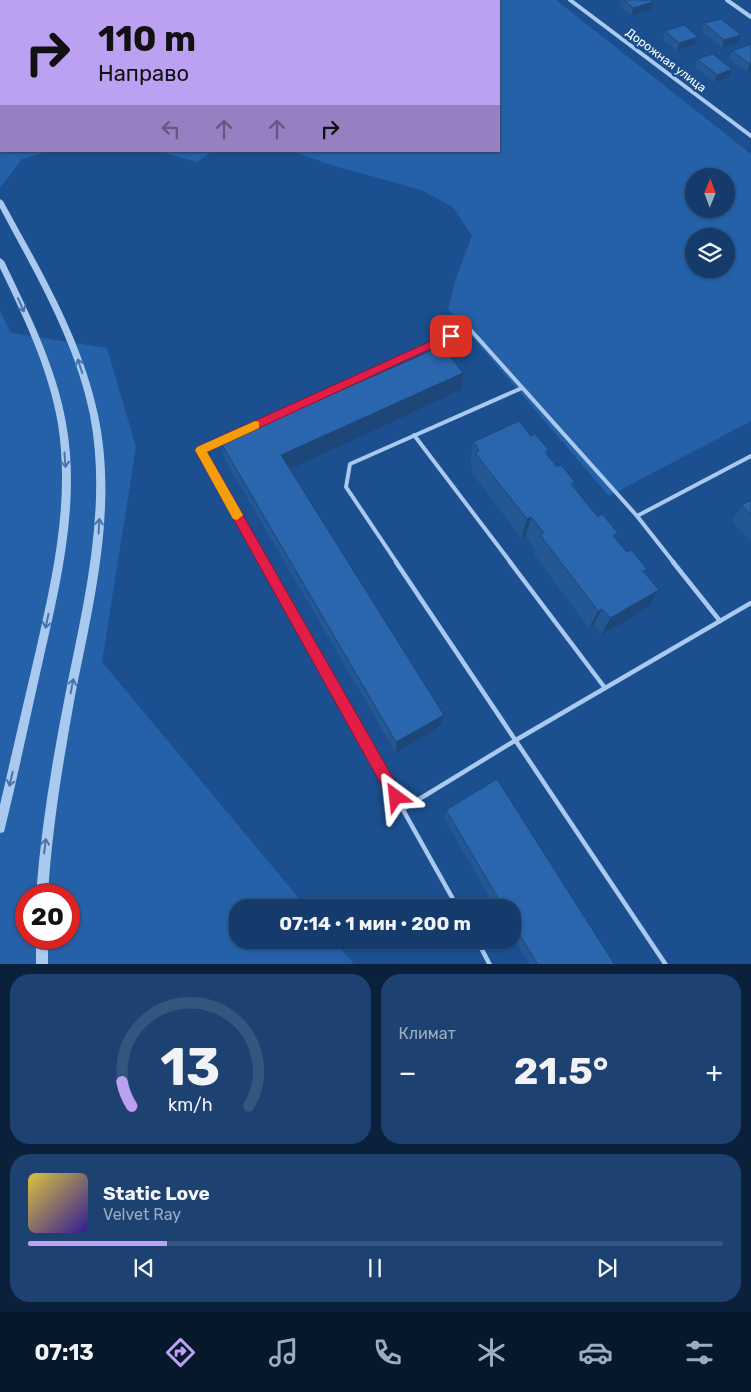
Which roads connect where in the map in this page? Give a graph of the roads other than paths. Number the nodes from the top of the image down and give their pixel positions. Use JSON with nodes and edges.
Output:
{"nodes":[{"id":1,"x":570,"y":0,"type":"edge"},
{"id":2,"x":727,"y":0,"type":"edge"},
{"id":3,"x":751,"y":17,"type":"edge"},
{"id":4,"x":751,"y":136,"type":"edge"},
{"id":5,"x":0,"y":201,"type":"edge"},
{"id":6,"x":0,"y":261,"type":"edge"},
{"id":7,"x":522,"y":388,"type":"junction"},
{"id":8,"x":414,"y":435,"type":"junction"},
{"id":9,"x":751,"y":456,"type":"edge"},
{"id":10,"x":637,"y":516,"type":"junction"},
{"id":11,"x":751,"y":603,"type":"edge"},
{"id":12,"x":720,"y":621,"type":"junction"},
{"id":13,"x":604,"y":688,"type":"junction"},
{"id":14,"x":516,"y":740,"type":"junction"},
{"id":15,"x":403,"y":809,"type":"junction"},
{"id":16,"x":0,"y":828,"type":"edge"},
{"id":17,"x":42,"y":884,"type":"edge"},
{"id":18,"x":453,"y":899,"type":"edge"},
{"id":19,"x":42,"y":949,"type":"edge"},
{"id":20,"x":482,"y":949,"type":"edge"},
{"id":21,"x":42,"y":964,"type":"edge"},
{"id":22,"x":490,"y":964,"type":"edge"},
{"id":23,"x":666,"y":964,"type":"edge"}],
"edges":[{"from":1,"to":4,"type":"street","name":"Дорожная улица"},
{"from":2,"to":3,"type":"street"},
{"from":17,"to":5,"type":"street","one_way":true},
{"from":6,"to":16,"type":"street","one_way":true},
{"from":7,"to":8,"type":"lane"},
{"from":7,"to":10,"type":"lane"},
{"from":7,"to":15,"type":"lane"},
{"from":8,"to":13,"type":"lane"},
{"from":8,"to":14,"type":"lane"},
{"from":9,"to":10,"type":"lane"},
{"from":10,"to":12,"type":"lane"},
{"from":11,"to":12,"type":"lane"},
{"from":12,"to":13,"type":"lane"},
{"from":13,"to":14,"type":"lane"},
{"from":14,"to":15,"type":"lane"},
{"from":14,"to":23,"type":"lane"},
{"from":15,"to":18,"type":"lane"},
{"from":19,"to":21,"type":"street"},
{"from":20,"to":22,"type":"lane"}]}
